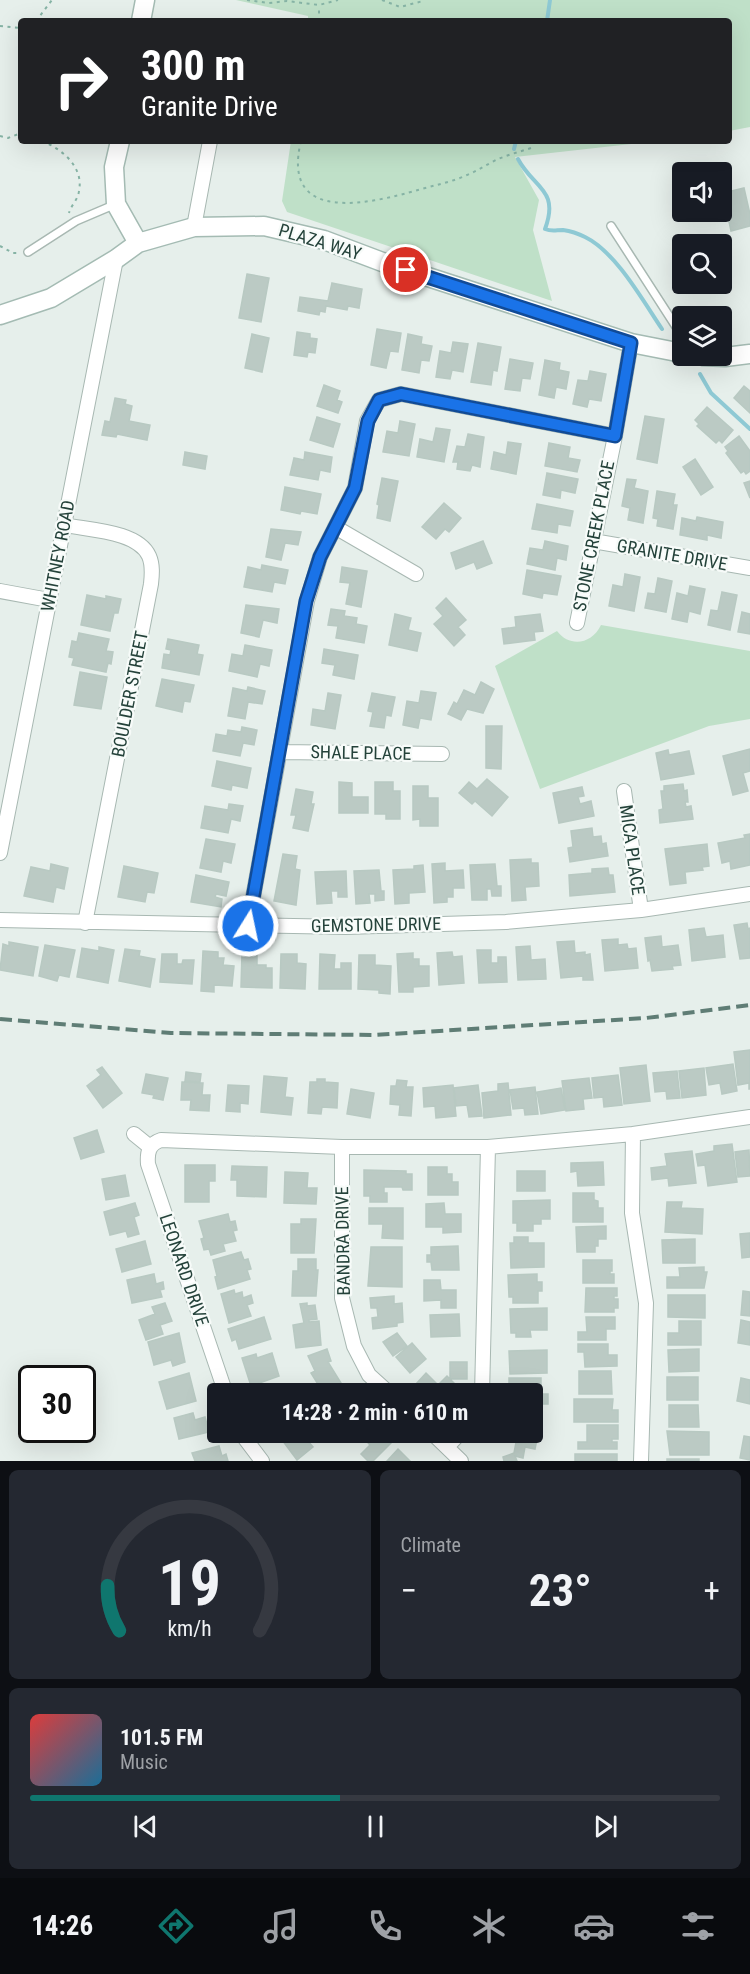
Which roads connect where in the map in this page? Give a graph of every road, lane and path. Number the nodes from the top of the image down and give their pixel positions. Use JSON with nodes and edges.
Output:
{"nodes":[{"id":1,"x":52,"y":0,"type":"edge"},
{"id":2,"x":145,"y":0,"type":"edge"},
{"id":3,"x":247,"y":0,"type":"edge"},
{"id":4,"x":338,"y":0,"type":"edge"},
{"id":5,"x":382,"y":0,"type":"edge"},
{"id":6,"x":423,"y":2,"type":"dead end"},
{"id":7,"x":319,"y":5,"type":"junction"},
{"id":8,"x":38,"y":18,"type":"edge"},
{"id":9,"x":142,"y":18,"type":"edge"},
{"id":10,"x":319,"y":18,"type":"edge"},
{"id":11,"x":0,"y":26,"type":"edge"},
{"id":12,"x":18,"y":28,"type":"edge"},
{"id":13,"x":18,"y":134,"type":"edge"},
{"id":14,"x":0,"y":136,"type":"edge"},
{"id":15,"x":48,"y":144,"type":"edge"},
{"id":16,"x":119,"y":144,"type":"edge"},
{"id":17,"x":209,"y":144,"type":"edge"},
{"id":18,"x":301,"y":144,"type":"edge"},
{"id":19,"x":531,"y":148,"type":"dead end"},
{"id":20,"x":116,"y":204,"type":"junction"},
{"id":21,"x":69,"y":225,"type":"junction"},
{"id":22,"x":611,"y":226,"type":"dead end"},
{"id":23,"x":194,"y":228,"type":"junction"},
{"id":24,"x":138,"y":243,"type":"junction"},
{"id":25,"x":0,"y":246,"type":"edge"},
{"id":26,"x":28,"y":252,"type":"joint"},
{"id":27,"x":116,"y":259,"type":"junction"},
{"id":28,"x":0,"y":315,"type":"edge"},
{"id":29,"x":672,"y":321,"type":"edge"},
{"id":30,"x":631,"y":343,"type":"junction"},
{"id":31,"x":672,"y":351,"type":"edge"},
{"id":32,"x":750,"y":354,"type":"edge"},
{"id":33,"x":732,"y":356,"type":"edge"},
{"id":34,"x":615,"y":436,"type":"junction"},
{"id":35,"x":65,"y":525,"type":"junction"},
{"id":36,"x":335,"y":527,"type":"junction"},
{"id":37,"x":593,"y":541,"type":"junction"},
{"id":38,"x":750,"y":568,"type":"edge"},
{"id":39,"x":416,"y":574,"type":"dead end"},
{"id":40,"x":0,"y":591,"type":"edge"},
{"id":41,"x":49,"y":600,"type":"junction"},
{"id":42,"x":577,"y":622,"type":"dead end"},
{"id":43,"x":280,"y":752,"type":"junction"},
{"id":44,"x":442,"y":754,"type":"dead end"},
{"id":45,"x":624,"y":791,"type":"dead end"},
{"id":46,"x":2,"y":828,"type":"edge"},
{"id":47,"x":0,"y":853,"type":"edge"},
{"id":48,"x":750,"y":894,"type":"edge"},
{"id":49,"x":641,"y":910,"type":"junction"},
{"id":50,"x":0,"y":920,"type":"edge"},
{"id":51,"x":84,"y":923,"type":"junction"},
{"id":52,"x":248,"y":926,"type":"junction"},
{"id":53,"x":750,"y":1117,"type":"edge"},
{"id":54,"x":134,"y":1134,"type":"dead end"},
{"id":55,"x":633,"y":1134,"type":"junction"},
{"id":56,"x":150,"y":1147,"type":"junction"},
{"id":57,"x":342,"y":1147,"type":"junction"},
{"id":58,"x":488,"y":1147,"type":"junction"},
{"id":59,"x":222,"y":1383,"type":"edge"},
{"id":60,"x":378,"y":1383,"type":"edge"},
{"id":61,"x":482,"y":1383,"type":"edge"},
{"id":62,"x":248,"y":1443,"type":"edge"},
{"id":63,"x":443,"y":1443,"type":"edge"},
{"id":64,"x":450,"y":1443,"type":"edge"},
{"id":65,"x":447,"y":1447,"type":"junction"},
{"id":66,"x":262,"y":1461,"type":"edge"},
{"id":67,"x":461,"y":1461,"type":"edge"},
{"id":68,"x":641,"y":1461,"type":"edge"}],
"edges":[{"from":1,"to":8,"type":"path"},
{"from":2,"to":9,"type":"main road"},
{"from":3,"to":7,"type":"path"},
{"from":4,"to":7,"type":"path"},
{"from":5,"to":6,"type":"path"},
{"from":7,"to":10,"type":"path"},
{"from":11,"to":12,"type":"path"},
{"from":13,"to":14,"type":"path"},
{"from":15,"to":21,"type":"path"},
{"from":16,"to":20,"type":"main road"},
{"from":17,"to":23,"type":"street"},
{"from":18,"to":19,"type":"path"},
{"from":20,"to":21,"type":"lane"},
{"from":20,"to":24,"type":"main road"},
{"from":21,"to":26,"type":"lane"},
{"from":22,"to":29,"type":"lane"},
{"from":23,"to":24,"type":"main road","name":"PLAZA WAY"},
{"from":23,"to":30,"type":"main road","name":"PLAZA WAY"},
{"from":24,"to":27,"type":"main road","name":"PLAZA WAY"},
{"from":25,"to":26,"type":"path"},
{"from":27,"to":28,"type":"main road","name":"PLAZA WAY"},
{"from":27,"to":35,"type":"street","name":"WHITNEY ROAD"},
{"from":30,"to":31,"type":"main road","name":"PLAZA WAY"},
{"from":30,"to":34,"type":"street","name":"STONE CREEK PLACE"},
{"from":32,"to":33,"type":"main road"},
{"from":34,"to":36,"type":"street"},
{"from":34,"to":37,"type":"street","name":"STONE CREEK PLACE"},
{"from":35,"to":41,"type":"street","name":"WHITNEY ROAD"},
{"from":35,"to":51,"type":"street","name":"BOULDER STREET"},
{"from":36,"to":39,"type":"street"},
{"from":36,"to":43,"type":"street"},
{"from":37,"to":38,"type":"street","name":"GRANITE DRIVE"},
{"from":37,"to":42,"type":"street","name":"STONE CREEK PLACE"},
{"from":40,"to":41,"type":"street"},
{"from":41,"to":46,"type":"street","name":"WHITNEY ROAD"},
{"from":43,"to":44,"type":"street","name":"SHALE PLACE"},
{"from":43,"to":52,"type":"street"},
{"from":45,"to":49,"type":"street","name":"MICA PLACE"},
{"from":46,"to":47,"type":"street","name":"WHITNEY ROAD"},
{"from":48,"to":49,"type":"street","name":"GEMSTONE DRIVE"},
{"from":49,"to":52,"type":"street","name":"GEMSTONE DRIVE"},
{"from":50,"to":51,"type":"street","name":"GEMSTONE DRIVE"},
{"from":51,"to":52,"type":"street","name":"GEMSTONE DRIVE"},
{"from":53,"to":55,"type":"street"},
{"from":54,"to":56,"type":"street"},
{"from":55,"to":58,"type":"street"},
{"from":55,"to":68,"type":"street"},
{"from":56,"to":57,"type":"street"},
{"from":56,"to":59,"type":"street","name":"LEONARD DRIVE"},
{"from":57,"to":58,"type":"street"},
{"from":57,"to":60,"type":"street","name":"BANDRA DRIVE"},
{"from":58,"to":61,"type":"street"},
{"from":62,"to":66,"type":"street"},
{"from":63,"to":65,"type":"street"},
{"from":64,"to":65,"type":"street"},
{"from":65,"to":67,"type":"street"}]}
